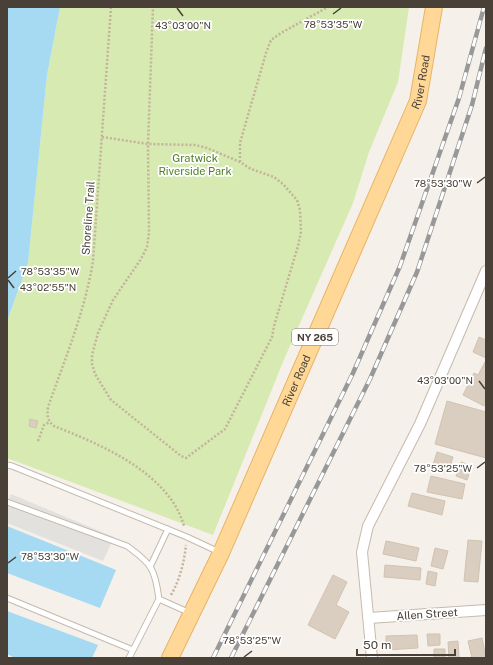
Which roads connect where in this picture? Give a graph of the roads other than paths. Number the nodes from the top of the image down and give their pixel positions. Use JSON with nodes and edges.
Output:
{"nodes":[{"id":1,"x":434,"y":7,"type":"edge"},
{"id":2,"x":486,"y":271,"type":"edge"},
{"id":3,"x":10,"y":466,"type":"edge"},
{"id":4,"x":7,"y":502,"type":"edge"},
{"id":5,"x":168,"y":529,"type":"junction"},
{"id":6,"x":222,"y":553,"type":"junction"},
{"id":7,"x":150,"y":566,"type":"junction"},
{"id":8,"x":7,"y":598,"type":"edge"},
{"id":9,"x":158,"y":599,"type":"junction"},
{"id":10,"x":486,"y":610,"type":"edge"},
{"id":11,"x":191,"y":613,"type":"junction"},
{"id":12,"x":369,"y":618,"type":"junction"},
{"id":13,"x":133,"y":650,"type":"junction"},
{"id":14,"x":129,"y":658,"type":"edge"},
{"id":15,"x":170,"y":658,"type":"edge"},
{"id":16,"x":372,"y":658,"type":"edge"}],
"edges":[{"from":1,"to":6,"type":"main road","name":"River Road","number":"NY 265"},
{"from":2,"to":12,"type":"street"},
{"from":3,"to":5,"type":"lane"},
{"from":4,"to":7,"type":"lane"},
{"from":5,"to":6,"type":"lane"},
{"from":5,"to":7,"type":"lane"},
{"from":6,"to":11,"type":"main road","name":"River Road","number":"NY 265"},
{"from":7,"to":9,"type":"lane"},
{"from":8,"to":13,"type":"lane"},
{"from":9,"to":11,"type":"lane"},
{"from":9,"to":13,"type":"lane"},
{"from":10,"to":12,"type":"street","name":"Allen Street"},
{"from":11,"to":15,"type":"main road","name":"River Road","number":"NY 265"},
{"from":12,"to":16,"type":"street"},
{"from":13,"to":14,"type":"lane"}]}
